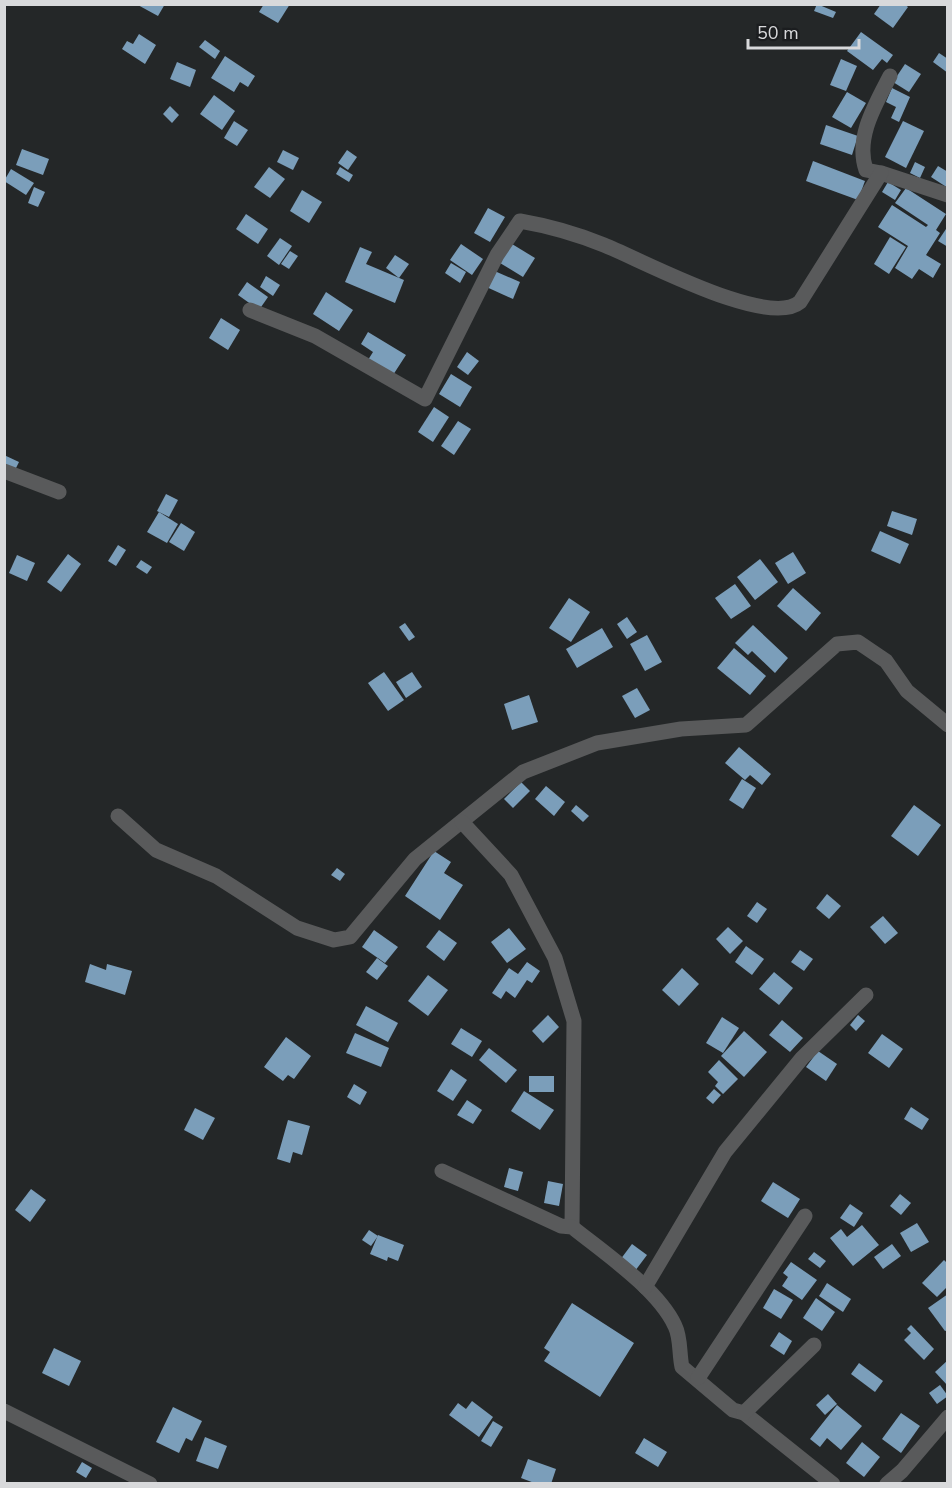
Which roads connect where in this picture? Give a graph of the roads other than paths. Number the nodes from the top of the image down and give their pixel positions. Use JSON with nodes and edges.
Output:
{"nodes":[{"id":1,"x":890,"y":76,"type":"dead end"},
{"id":2,"x":881,"y":172,"type":"junction"},
{"id":3,"x":948,"y":195,"type":"edge"},
{"id":4,"x":250,"y":310,"type":"dead end"},
{"id":5,"x":4,"y":471,"type":"edge"},
{"id":6,"x":59,"y":492,"type":"dead end"},
{"id":7,"x":948,"y":725,"type":"edge"},
{"id":8,"x":118,"y":816,"type":"dead end"},
{"id":9,"x":462,"y":822,"type":"junction"},
{"id":10,"x":866,"y":995,"type":"dead end"},
{"id":11,"x":442,"y":1171,"type":"dead end"},
{"id":12,"x":805,"y":1216,"type":"dead end"},
{"id":13,"x":572,"y":1227,"type":"junction"},
{"id":14,"x":645,"y":1287,"type":"junction"},
{"id":15,"x":814,"y":1345,"type":"dead end"},
{"id":16,"x":698,"y":1378,"type":"junction"},
{"id":17,"x":4,"y":1411,"type":"edge"},
{"id":18,"x":744,"y":1413,"type":"junction"},
{"id":19,"x":948,"y":1417,"type":"edge"},
{"id":20,"x":150,"y":1484,"type":"edge"},
{"id":21,"x":833,"y":1484,"type":"edge"},
{"id":22,"x":887,"y":1484,"type":"edge"}],
"edges":[{"from":1,"to":2,"type":"street"},
{"from":2,"to":3,"type":"street"},
{"from":2,"to":4,"type":"street"},
{"from":5,"to":6,"type":"street"},
{"from":7,"to":9,"type":"street"},
{"from":8,"to":9,"type":"street"},
{"from":9,"to":13,"type":"street"},
{"from":10,"to":14,"type":"street"},
{"from":11,"to":13,"type":"street"},
{"from":12,"to":16,"type":"street"},
{"from":13,"to":14,"type":"street"},
{"from":14,"to":16,"type":"street"},
{"from":15,"to":18,"type":"street"},
{"from":16,"to":18,"type":"street"},
{"from":17,"to":20,"type":"street"},
{"from":18,"to":21,"type":"street"},
{"from":19,"to":22,"type":"street"}]}
